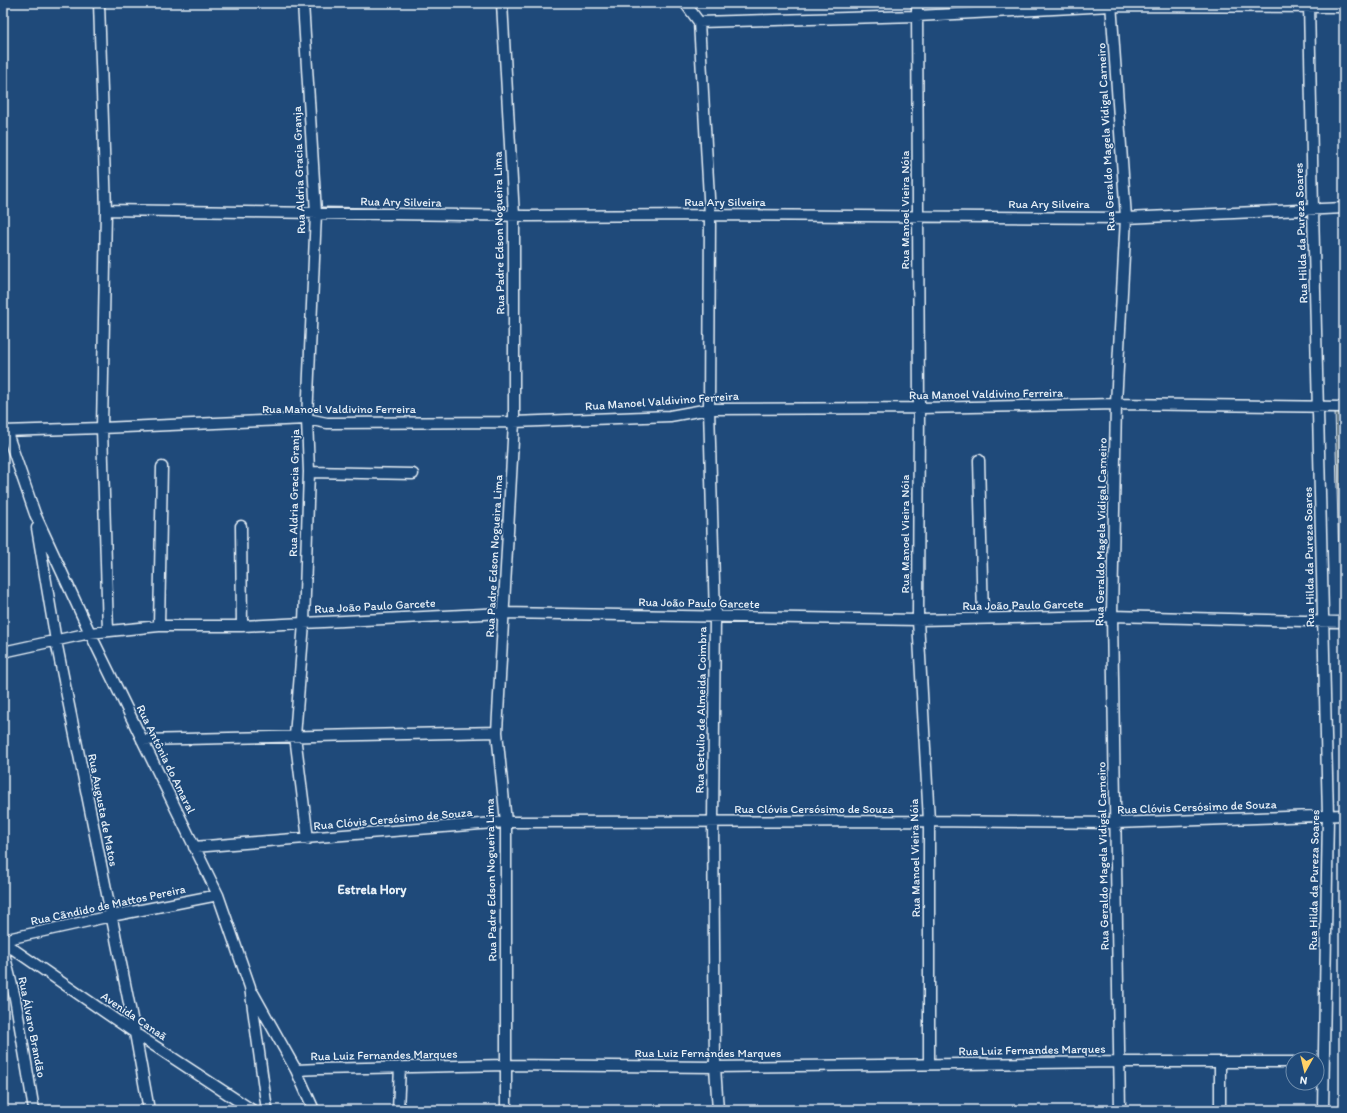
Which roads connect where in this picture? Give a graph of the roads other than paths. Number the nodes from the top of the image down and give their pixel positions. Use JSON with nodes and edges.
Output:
{"nodes":[{"id":1,"x":99,"y":3,"type":"edge"},
{"id":2,"x":303,"y":3,"type":"edge"},
{"id":3,"x":502,"y":3,"type":"edge"},
{"id":4,"x":685,"y":3,"type":"edge"},
{"id":5,"x":917,"y":3,"type":"edge"},
{"id":6,"x":1111,"y":5,"type":"edge"},
{"id":7,"x":1309,"y":5,"type":"edge"},
{"id":8,"x":1344,"y":7,"type":"edge"},
{"id":9,"x":917,"y":16,"type":"junction"},
{"id":10,"x":699,"y":22,"type":"junction"},
{"id":11,"x":1344,"y":208,"type":"edge"},
{"id":12,"x":1313,"y":209,"type":"junction"},
{"id":13,"x":106,"y":210,"type":"junction"},
{"id":14,"x":316,"y":213,"type":"junction"},
{"id":15,"x":710,"y":215,"type":"junction"},
{"id":16,"x":514,"y":216,"type":"junction"},
{"id":17,"x":917,"y":216,"type":"junction"},
{"id":18,"x":1126,"y":218,"type":"junction"},
{"id":19,"x":1116,"y":404,"type":"junction"},
{"id":20,"x":1319,"y":407,"type":"junction"},
{"id":21,"x":1344,"y":407,"type":"edge"},
{"id":22,"x":919,"y":408,"type":"junction"},
{"id":23,"x":710,"y":409,"type":"junction"},
{"id":24,"x":308,"y":419,"type":"junction"},
{"id":25,"x":514,"y":422,"type":"junction"},
{"id":26,"x":102,"y":428,"type":"junction"},
{"id":27,"x":4,"y":430,"type":"edge"},
{"id":28,"x":979,"y":460,"type":"dead end"},
{"id":29,"x":162,"y":467,"type":"dead end"},
{"id":30,"x":309,"y":472,"type":"junction"},
{"id":31,"x":413,"y":474,"type":"dead end"},
{"id":32,"x":35,"y":514,"type":"junction"},
{"id":33,"x":241,"y":526,"type":"dead end"},
{"id":34,"x":503,"y":613,"type":"junction"},
{"id":35,"x":715,"y":616,"type":"junction"},
{"id":36,"x":1112,"y":616,"type":"junction"},
{"id":37,"x":983,"y":618,"type":"junction"},
{"id":38,"x":918,"y":620,"type":"junction"},
{"id":39,"x":1324,"y":622,"type":"junction"},
{"id":40,"x":1344,"y":622,"type":"edge"},
{"id":41,"x":304,"y":623,"type":"junction"},
{"id":42,"x":159,"y":626,"type":"junction"},
{"id":43,"x":242,"y":626,"type":"junction"},
{"id":44,"x":108,"y":631,"type":"junction"},
{"id":45,"x":90,"y":633,"type":"junction"},
{"id":46,"x":56,"y":641,"type":"junction"},
{"id":47,"x":3,"y":652,"type":"edge"},
{"id":48,"x":497,"y":732,"type":"junction"},
{"id":49,"x":295,"y":736,"type":"junction"},
{"id":50,"x":142,"y":740,"type":"junction"},
{"id":51,"x":1344,"y":815,"type":"edge"},
{"id":52,"x":1328,"y":816,"type":"junction"},
{"id":53,"x":929,"y":821,"type":"junction"},
{"id":54,"x":506,"y":822,"type":"junction"},
{"id":55,"x":713,"y":822,"type":"junction"},
{"id":56,"x":1115,"y":823,"type":"junction"},
{"id":57,"x":308,"y":839,"type":"junction"},
{"id":58,"x":194,"y":847,"type":"junction"},
{"id":59,"x":218,"y":895,"type":"junction"},
{"id":60,"x":110,"y":916,"type":"junction"},
{"id":61,"x":3,"y":941,"type":"edge"},
{"id":62,"x":3,"y":949,"type":"edge"},
{"id":63,"x":250,"y":987,"type":"junction"},
{"id":64,"x":135,"y":1033,"type":"junction"},
{"id":65,"x":1320,"y":1051,"type":"edge"},
{"id":66,"x":1120,"y":1062,"type":"junction"},
{"id":67,"x":1220,"y":1062,"type":"junction"},
{"id":68,"x":1285,"y":1062,"type":"edge"},
{"id":69,"x":929,"y":1064,"type":"junction"},
{"id":70,"x":506,"y":1065,"type":"junction"},
{"id":71,"x":400,"y":1067,"type":"junction"},
{"id":72,"x":715,"y":1067,"type":"junction"},
{"id":73,"x":296,"y":1070,"type":"junction"},
{"id":74,"x":1322,"y":1091,"type":"edge"},
{"id":75,"x":34,"y":1110,"type":"edge"},
{"id":76,"x":149,"y":1110,"type":"edge"},
{"id":77,"x":252,"y":1110,"type":"edge"},
{"id":78,"x":267,"y":1110,"type":"edge"},
{"id":79,"x":314,"y":1110,"type":"edge"},
{"id":80,"x":398,"y":1110,"type":"edge"},
{"id":81,"x":506,"y":1110,"type":"edge"},
{"id":82,"x":718,"y":1110,"type":"edge"},
{"id":83,"x":1120,"y":1110,"type":"edge"},
{"id":84,"x":1220,"y":1110,"type":"edge"},
{"id":85,"x":1323,"y":1110,"type":"edge"}],
"edges":[{"from":1,"to":13,"type":"street"},
{"from":2,"to":14,"type":"street","name":"Rua Aldria Gracia Granja"},
{"from":3,"to":16,"type":"street","name":"Rua Padre Edson Nogueira Lima"},
{"from":4,"to":10,"type":"street"},
{"from":5,"to":9,"type":"street","name":"Rua Manoel Vieira Nóia"},
{"from":6,"to":7,"type":"street"},
{"from":6,"to":9,"type":"street"},
{"from":6,"to":18,"type":"street","name":"Rua Geraldo Magela Vidigal Carneiro"},
{"from":7,"to":8,"type":"street"},
{"from":7,"to":12,"type":"street","name":"Rua Hilda da Pureza Soares"},
{"from":9,"to":10,"type":"street"},
{"from":9,"to":17,"type":"street","name":"Rua Manoel Vieira Nóia"},
{"from":10,"to":15,"type":"street","name":"Rua Getulio de Almeida Coimbra"},
{"from":11,"to":12,"type":"street","name":"Rua Ary Silveira"},
{"from":12,"to":18,"type":"street","name":"Rua Ary Silveira"},
{"from":12,"to":20,"type":"street","name":"Rua Hilda da Pureza Soares"},
{"from":13,"to":14,"type":"street","name":"Rua Ary Silveira"},
{"from":13,"to":26,"type":"street"},
{"from":14,"to":16,"type":"street","name":"Rua Ary Silveira"},
{"from":14,"to":24,"type":"street","name":"Rua Aldria Gracia Granja"},
{"from":15,"to":16,"type":"street","name":"Rua Ary Silveira"},
{"from":15,"to":17,"type":"street","name":"Rua Ary Silveira"},
{"from":15,"to":23,"type":"street","name":"Rua Getulio de Almeida Coimbra"},
{"from":16,"to":25,"type":"street","name":"Rua Padre Edson Nogueira Lima"},
{"from":17,"to":18,"type":"street","name":"Rua Ary Silveira"},
{"from":17,"to":22,"type":"street","name":"Rua Manoel Vieira Nóia"},
{"from":18,"to":19,"type":"street","name":"Rua Geraldo Magela Vidigal Carneiro"},
{"from":19,"to":20,"type":"street","name":"Rua Manoel Valdivino Ferreira"},
{"from":19,"to":22,"type":"street","name":"Rua Manoel Valdivino Ferreira"},
{"from":19,"to":36,"type":"street","name":"Rua Geraldo Magela Vidigal Carneiro"},
{"from":20,"to":21,"type":"street","name":"Rua Manoel Valdivino Ferreira"},
{"from":20,"to":39,"type":"street","name":"Rua Hilda da Pureza Soares"},
{"from":22,"to":23,"type":"street","name":"Rua Manoel Valdivino Ferreira"},
{"from":22,"to":38,"type":"street","name":"Rua Manoel Vieira Nóia"},
{"from":23,"to":25,"type":"street","name":"Rua Manoel Valdivino Ferreira"},
{"from":23,"to":35,"type":"street","name":"Rua Getulio de Almeida Coimbra"},
{"from":24,"to":25,"type":"street","name":"Rua Manoel Valdivino Ferreira"},
{"from":24,"to":26,"type":"street","name":"Rua Manoel Valdivino Ferreira"},
{"from":24,"to":30,"type":"street","name":"Rua Aldria Gracia Granja"},
{"from":25,"to":34,"type":"street","name":"Rua Padre Edson Nogueira Lima"},
{"from":26,"to":27,"type":"street","name":"Rua Manoel Valdivino Ferreira"},
{"from":26,"to":44,"type":"street"},
{"from":27,"to":32,"type":"street","name":"Rua Antônia do Amaral"},
{"from":28,"to":37,"type":"street"},
{"from":29,"to":42,"type":"street"},
{"from":30,"to":31,"type":"street"},
{"from":30,"to":41,"type":"street","name":"Rua Aldria Gracia Granja"},
{"from":32,"to":45,"type":"street","name":"Rua Antônia do Amaral"},
{"from":32,"to":46,"type":"street","name":"Rua Augusta de Matos"},
{"from":33,"to":43,"type":"street"},
{"from":34,"to":35,"type":"street","name":"Rua João Paulo Garcete"},
{"from":34,"to":41,"type":"street","name":"Rua João Paulo Garcete"},
{"from":34,"to":48,"type":"street","name":"Rua Padre Edson Nogueira Lima"},
{"from":35,"to":38,"type":"street","name":"Rua João Paulo Garcete"},
{"from":35,"to":55,"type":"street","name":"Rua Getulio de Almeida Coimbra"},
{"from":36,"to":37,"type":"street","name":"Rua João Paulo Garcete"},
{"from":36,"to":39,"type":"street","name":"Rua João Paulo Garcete"},
{"from":36,"to":56,"type":"street","name":"Rua Geraldo Magela Vidigal Carneiro"},
{"from":37,"to":38,"type":"street","name":"Rua João Paulo Garcete"},
{"from":38,"to":53,"type":"street","name":"Rua Manoel Vieira Nóia"},
{"from":39,"to":40,"type":"street","name":"Rua João Paulo Garcete"},
{"from":39,"to":52,"type":"street","name":"Rua Hilda da Pureza Soares"},
{"from":41,"to":43,"type":"street","name":"Rua João Paulo Garcete"},
{"from":41,"to":49,"type":"street","name":"Rua Aldria Gracia Granja"},
{"from":42,"to":43,"type":"street","name":"Rua João Paulo Garcete"},
{"from":42,"to":44,"type":"street","name":"Rua João Paulo Garcete"},
{"from":44,"to":45,"type":"street","name":"Rua João Paulo Garcete"},
{"from":45,"to":46,"type":"street","name":"Rua João Paulo Garcete"},
{"from":45,"to":50,"type":"street","name":"Rua Antônia do Amaral"},
{"from":46,"to":47,"type":"street","name":"Rua João Paulo Garcete"},
{"from":46,"to":60,"type":"street","name":"Rua Augusta de Matos"},
{"from":48,"to":49,"type":"street"},
{"from":48,"to":54,"type":"street","name":"Rua Padre Edson Nogueira Lima"},
{"from":49,"to":50,"type":"street"},
{"from":49,"to":57,"type":"street","name":"Rua Aldria Gracia Granja"},
{"from":50,"to":58,"type":"street","name":"Rua Antônia do Amaral"},
{"from":51,"to":52,"type":"street","name":"Rua Clóvis Cersósimo de Souza"},
{"from":52,"to":56,"type":"street","name":"Rua Clóvis Cersósimo de Souza"},
{"from":52,"to":65,"type":"street","name":"Rua Hilda da Pureza Soares"},
{"from":53,"to":55,"type":"street","name":"Rua Clóvis Cersósimo de Souza"},
{"from":53,"to":56,"type":"street","name":"Rua Clóvis Cersósimo de Souza"},
{"from":53,"to":69,"type":"street","name":"Rua Manoel Vieira Nóia"},
{"from":54,"to":55,"type":"street","name":"Rua Clóvis Cersósimo de Souza"},
{"from":54,"to":57,"type":"street","name":"Rua Clóvis Cersósimo de Souza"},
{"from":54,"to":70,"type":"street","name":"Rua Padre Edson Nogueira Lima"},
{"from":55,"to":72,"type":"street","name":"Rua Getulio de Almeida Coimbra"},
{"from":56,"to":66,"type":"street","name":"Rua Geraldo Magela Vidigal Carneiro"},
{"from":57,"to":58,"type":"street","name":"Rua Clóvis Cersósimo de Souza"},
{"from":58,"to":59,"type":"street","name":"Rua Antônia do Amaral"},
{"from":59,"to":60,"type":"street","name":"Rua Cãndido de Mattos Pereira"},
{"from":59,"to":63,"type":"street","name":"Rua Antônia do Amaral"},
{"from":60,"to":61,"type":"street","name":"Rua Cãndido de Mattos Pereira"},
{"from":60,"to":64,"type":"street","name":"Rua Augusta de Matos"},
{"from":61,"to":64,"type":"street","name":"Avenida Canaã"},
{"from":62,"to":75,"type":"street","name":"Rua Álvaro Brandão"},
{"from":63,"to":73,"type":"street"},
{"from":63,"to":78,"type":"street","name":"Rua Antônia do Amaral"},
{"from":64,"to":76,"type":"street","name":"Rua Augusta de Matos"},
{"from":64,"to":77,"type":"street","name":"Avenida Canaã"},
{"from":66,"to":67,"type":"street","name":"Rua Luiz Fernandes Marques"},
{"from":66,"to":69,"type":"street","name":"Rua Luiz Fernandes Marques"},
{"from":66,"to":83,"type":"street","name":"Rua Geraldo Magela Vidigal Carneiro"},
{"from":67,"to":68,"type":"street","name":"Rua Luiz Fernandes Marques"},
{"from":67,"to":84,"type":"street"},
{"from":69,"to":72,"type":"street","name":"Rua Luiz Fernandes Marques"},
{"from":70,"to":71,"type":"street","name":"Rua Luiz Fernandes Marques"},
{"from":70,"to":72,"type":"street","name":"Rua Luiz Fernandes Marques"},
{"from":70,"to":81,"type":"street","name":"Rua Padre Edson Nogueira Lima"},
{"from":71,"to":73,"type":"street","name":"Rua Luiz Fernandes Marques"},
{"from":71,"to":80,"type":"street"},
{"from":72,"to":82,"type":"street","name":"Rua Getulio de Almeida Coimbra"},
{"from":73,"to":79,"type":"street"},
{"from":74,"to":85,"type":"street","name":"Rua Hilda da Pureza Soares"}]}
